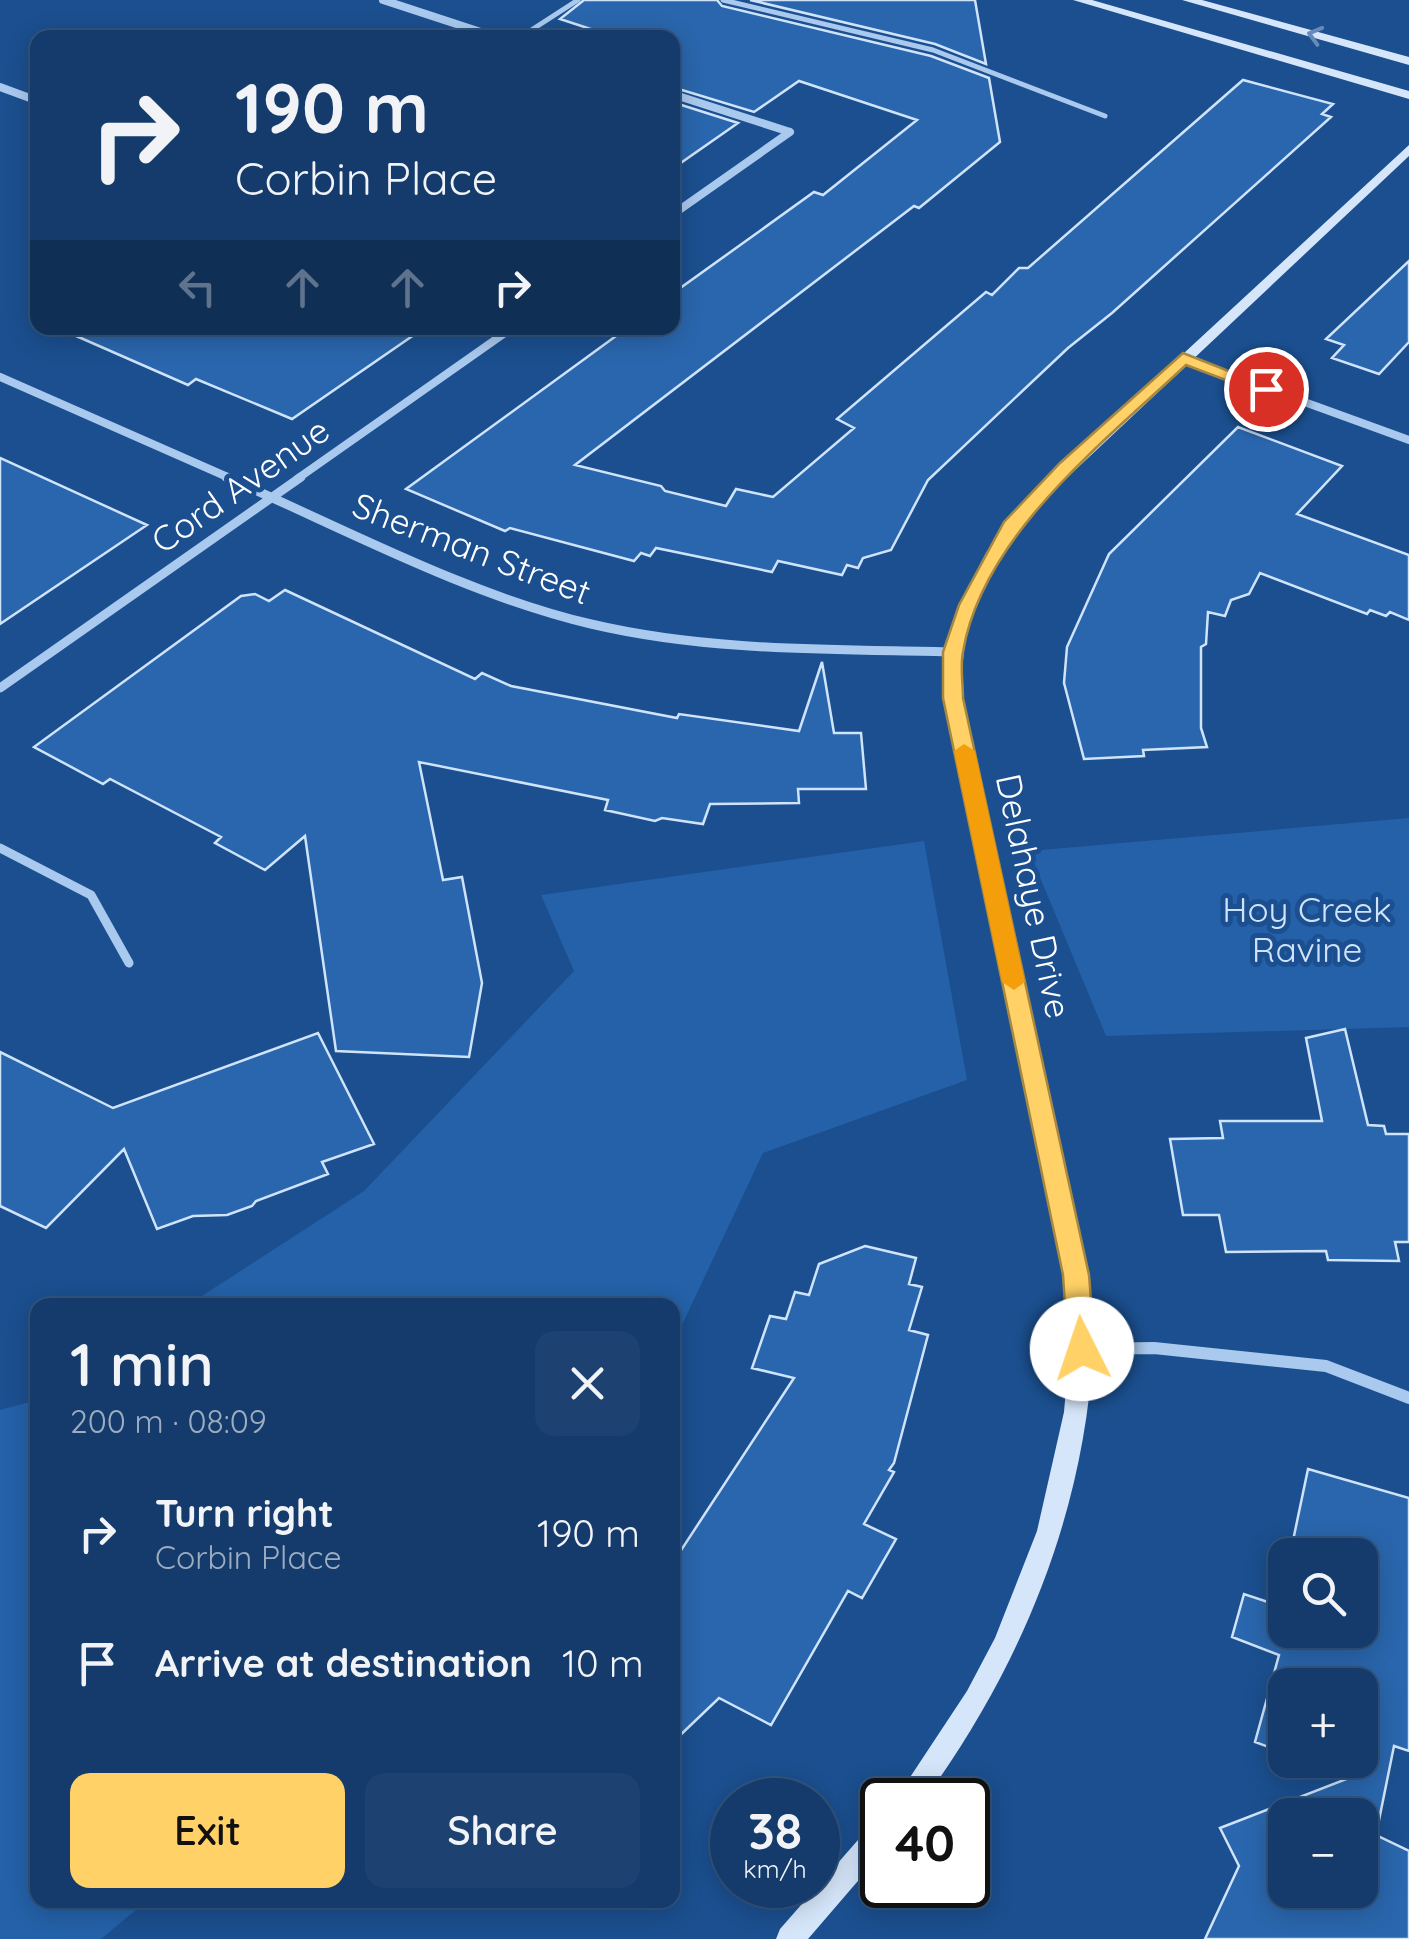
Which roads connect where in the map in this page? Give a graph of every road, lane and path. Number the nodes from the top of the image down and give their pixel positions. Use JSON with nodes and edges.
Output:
{"nodes":[{"id":1,"x":383,"y":0,"type":"edge"},
{"id":2,"x":578,"y":0,"type":"edge"},
{"id":3,"x":723,"y":0,"type":"edge"},
{"id":4,"x":1079,"y":0,"type":"edge"},
{"id":5,"x":1188,"y":0,"type":"edge"},
{"id":6,"x":474,"y":30,"type":"edge"},
{"id":7,"x":531,"y":30,"type":"edge"},
{"id":8,"x":1409,"y":62,"type":"edge"},
{"id":9,"x":0,"y":87,"type":"edge"},
{"id":10,"x":1409,"y":95,"type":"edge"},
{"id":11,"x":680,"y":97,"type":"edge"},
{"id":12,"x":30,"y":98,"type":"edge"},
{"id":13,"x":1105,"y":116,"type":"dead end"},
{"id":14,"x":1409,"y":149,"type":"edge"},
{"id":15,"x":680,"y":209,"type":"edge"},
{"id":16,"x":502,"y":335,"type":"edge"},
{"id":17,"x":1183,"y":358,"type":"junction"},
{"id":18,"x":0,"y":377,"type":"edge"},
{"id":19,"x":1409,"y":440,"type":"edge"},
{"id":20,"x":271,"y":497,"type":"junction"},
{"id":21,"x":953,"y":652,"type":"junction"},
{"id":22,"x":0,"y":688,"type":"edge"},
{"id":23,"x":0,"y":848,"type":"edge"},
{"id":24,"x":129,"y":963,"type":"dead end"},
{"id":25,"x":1082,"y":1349,"type":"junction"},
{"id":26,"x":1409,"y":1398,"type":"edge"},
{"id":27,"x":924,"y":1778,"type":"edge"},
{"id":28,"x":860,"y":1858,"type":"edge"},
{"id":29,"x":790,"y":1939,"type":"edge"}],
"edges":[{"from":1,"to":6,"type":"street"},
{"from":2,"to":7,"type":"lane"},
{"from":3,"to":13,"type":"lane"},
{"from":4,"to":10,"type":"street"},
{"from":8,"to":5,"type":"street","one_way":true},
{"from":9,"to":12,"type":"street"},
{"from":11,"to":15,"type":"street"},
{"from":14,"to":17,"type":"street","name":"Delahaye Drive"},
{"from":16,"to":20,"type":"street","name":"Cord Avenue"},
{"from":17,"to":19,"type":"street"},
{"from":17,"to":21,"type":"street","name":"Delahaye Drive"},
{"from":18,"to":20,"type":"street","name":"Sherman Street"},
{"from":20,"to":21,"type":"street","name":"Sherman Street"},
{"from":20,"to":22,"type":"street","name":"Cord Avenue"},
{"from":21,"to":25,"type":"street","name":"Delahaye Drive"},
{"from":23,"to":24,"type":"street"},
{"from":25,"to":26,"type":"street"},
{"from":25,"to":27,"type":"street","name":"Delahaye Drive"},
{"from":28,"to":29,"type":"street"}]}
